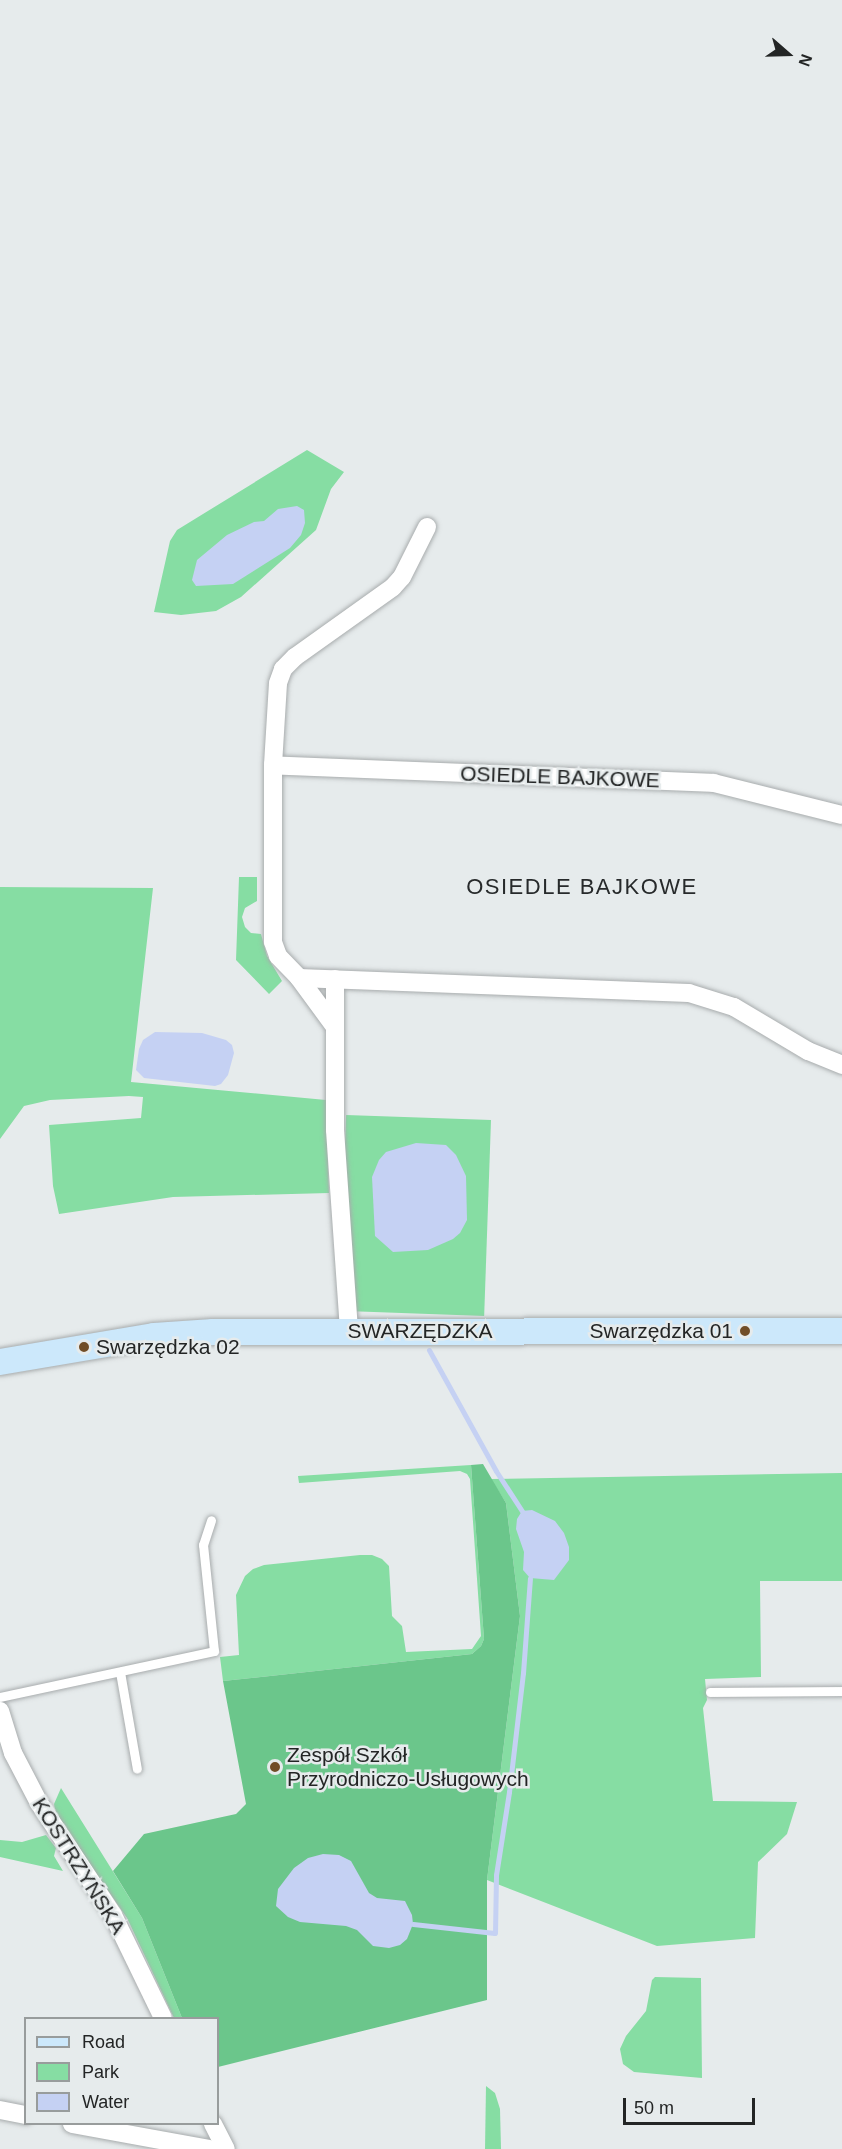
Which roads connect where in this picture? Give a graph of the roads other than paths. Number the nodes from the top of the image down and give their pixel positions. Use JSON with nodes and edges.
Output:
{"nodes":[{"id":1,"x":428,"y":527,"type":"dead end"},
{"id":2,"x":273,"y":765,"type":"junction"},
{"id":3,"x":842,"y":815,"type":"edge"},
{"id":4,"x":299,"y":978,"type":"junction"},
{"id":5,"x":335,"y":979,"type":"junction"},
{"id":6,"x":335,"y":1027,"type":"junction"},
{"id":7,"x":842,"y":1065,"type":"edge"},
{"id":8,"x":349,"y":1330,"type":"junction"},
{"id":9,"x":842,"y":1331,"type":"edge"},
{"id":10,"x":0,"y":1362,"type":"edge"},
{"id":11,"x":211,"y":1520,"type":"dead end"},
{"id":12,"x":120,"y":1672,"type":"junction"},
{"id":13,"x":842,"y":1691,"type":"edge"},
{"id":14,"x":710,"y":1692,"type":"dead end"},
{"id":15,"x":0,"y":1697,"type":"edge"},
{"id":16,"x":0,"y":1711,"type":"edge"},
{"id":17,"x":137,"y":1769,"type":"dead end"},
{"id":18,"x":162,"y":2017,"type":"edge"},
{"id":19,"x":0,"y":2110,"type":"edge"},
{"id":20,"x":24,"y":2115,"type":"edge"},
{"id":21,"x":77,"y":2125,"type":"edge"},
{"id":22,"x":214,"y":2125,"type":"edge"},
{"id":23,"x":209,"y":2149,"type":"edge"},
{"id":24,"x":226,"y":2149,"type":"edge"}],
"edges":[{"from":1,"to":2,"type":"street"},
{"from":2,"to":3,"type":"street","name":"OSIEDLE BAJKOWE"},
{"from":2,"to":4,"type":"street"},
{"from":4,"to":5,"type":"street"},
{"from":4,"to":6,"type":"street"},
{"from":5,"to":6,"type":"street"},
{"from":5,"to":7,"type":"street"},
{"from":6,"to":8,"type":"street"},
{"from":8,"to":9,"type":"street","name":"SWARZĘDZKA"},
{"from":8,"to":10,"type":"street","name":"SWARZĘDZKA"},
{"from":11,"to":12,"type":"lane"},
{"from":12,"to":15,"type":"lane"},
{"from":12,"to":17,"type":"lane"},
{"from":13,"to":14,"type":"lane"},
{"from":16,"to":18,"type":"street","name":"KOSTRZYŃSKA"},
{"from":19,"to":20,"type":"street"},
{"from":21,"to":23,"type":"street"},
{"from":22,"to":24,"type":"street"}]}
